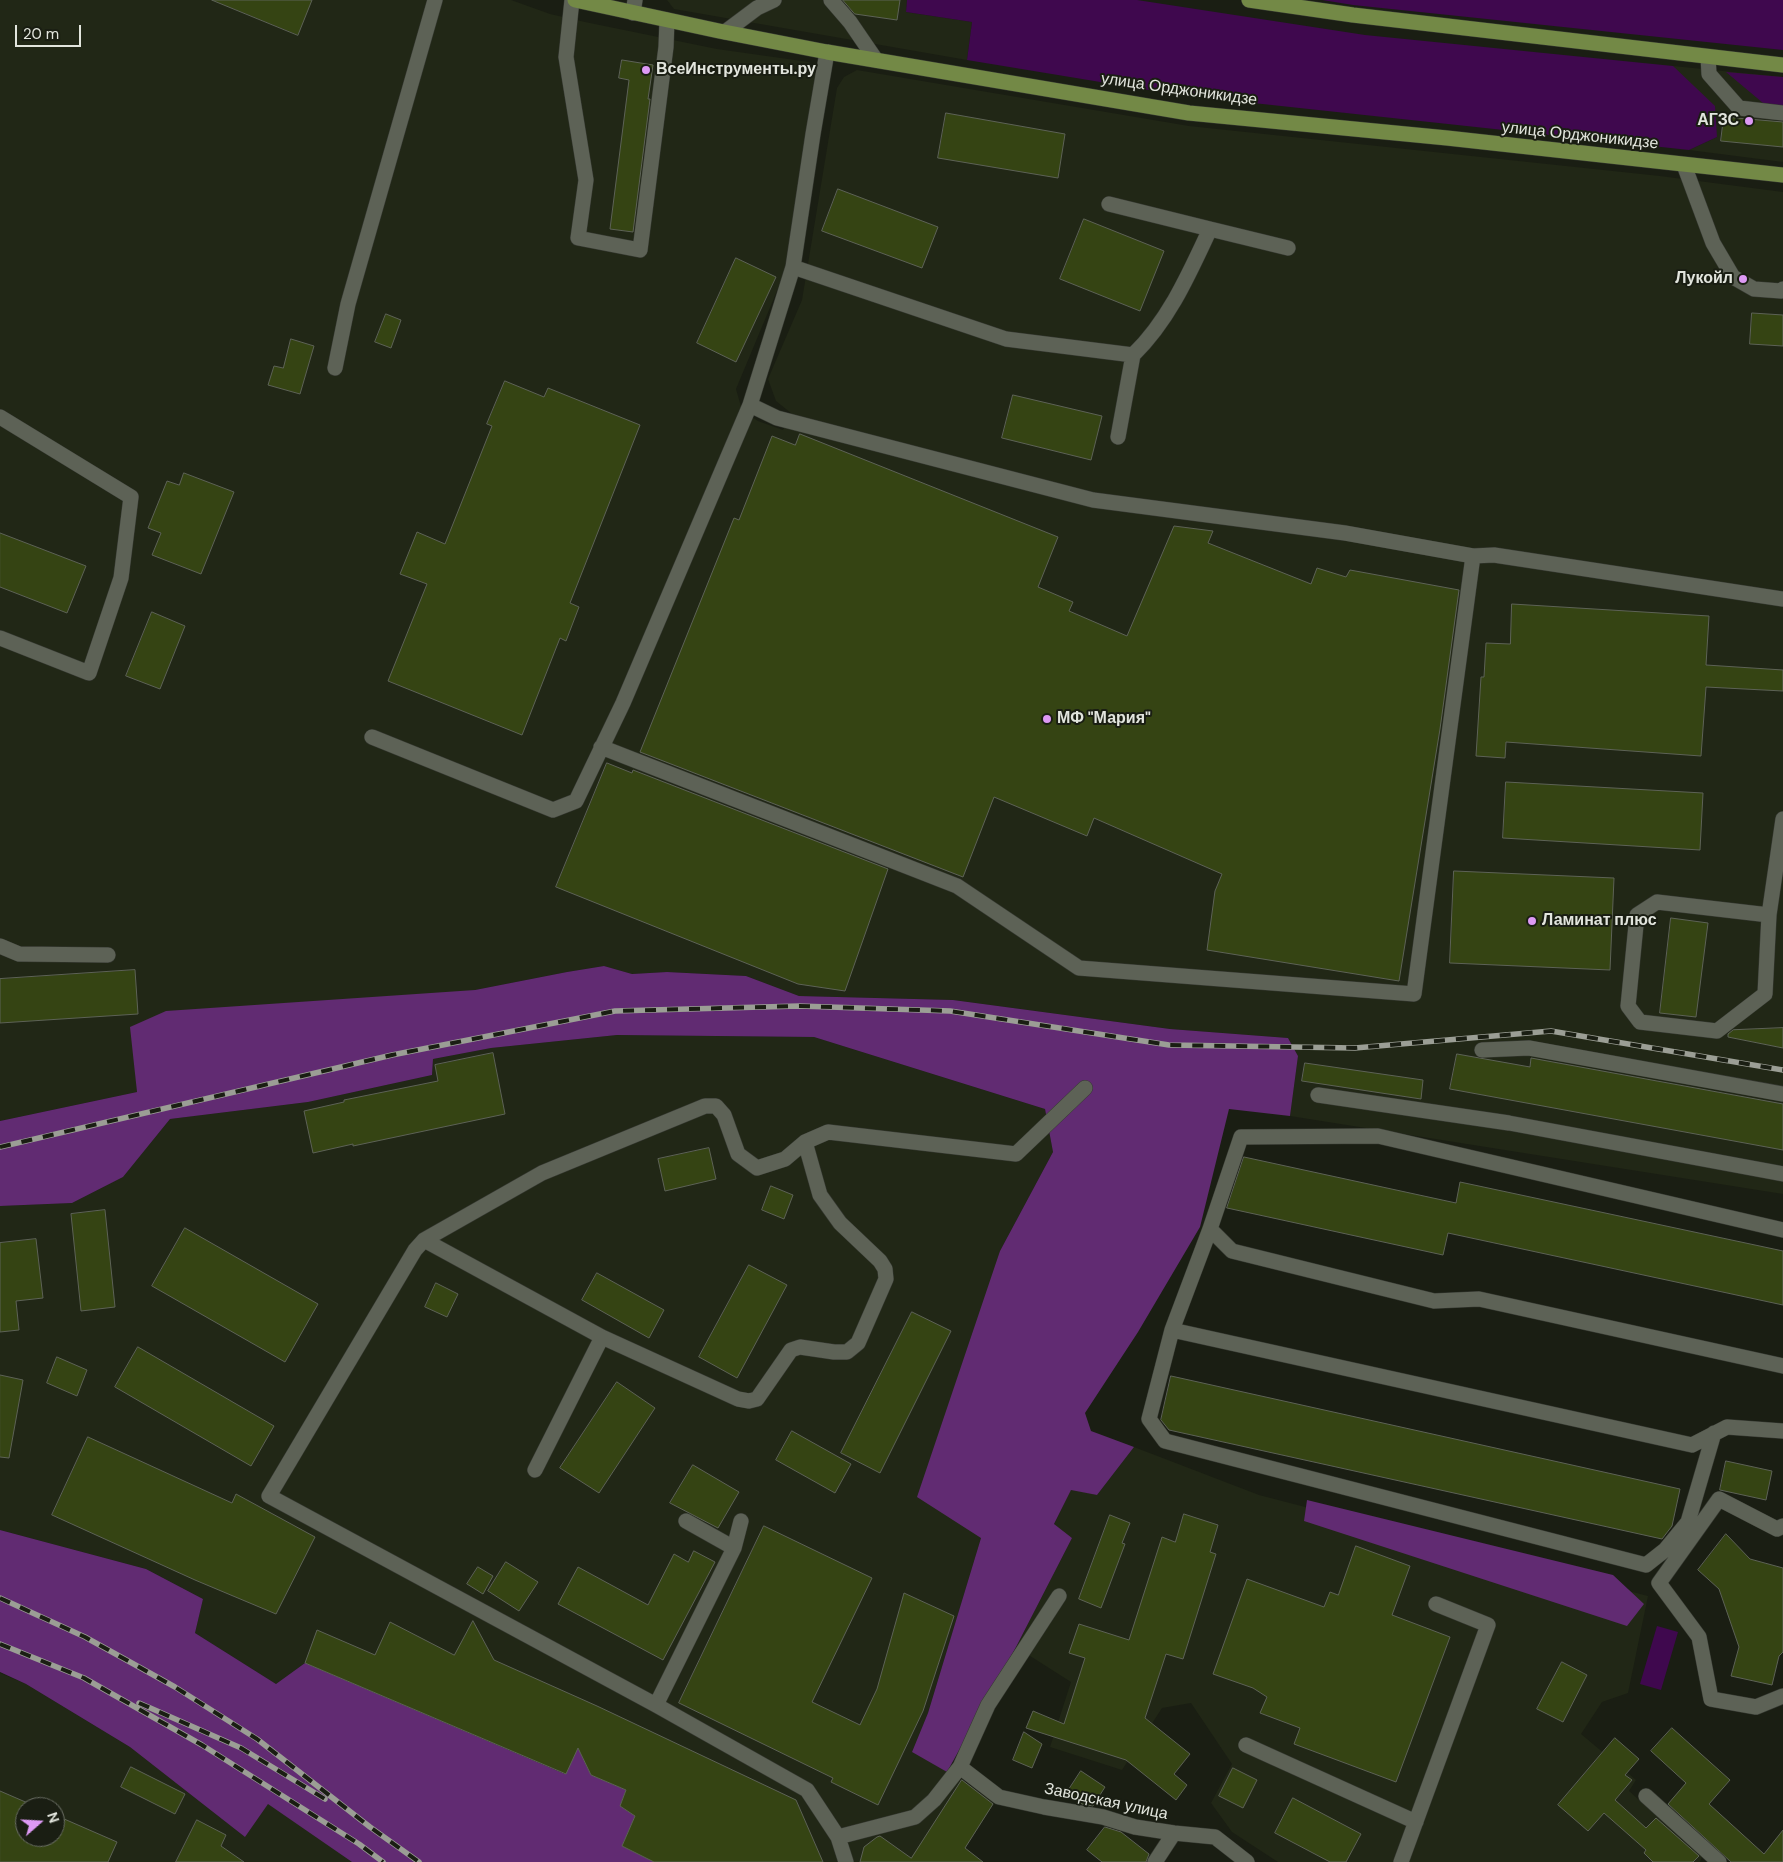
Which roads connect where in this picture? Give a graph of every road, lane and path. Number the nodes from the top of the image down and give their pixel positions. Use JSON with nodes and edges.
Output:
{"nodes":[{"id":1,"x":435,"y":0,"type":"edge"},
{"id":2,"x":574,"y":0,"type":"edge"},
{"id":3,"x":774,"y":0,"type":"edge"},
{"id":4,"x":831,"y":0,"type":"edge"},
{"id":5,"x":1249,"y":0,"type":"edge"},
{"id":6,"x":634,"y":7,"type":"edge"},
{"id":7,"x":667,"y":20,"type":"junction"},
{"id":8,"x":725,"y":32,"type":"junction"},
{"id":9,"x":827,"y":52,"type":"junction"},
{"id":10,"x":1708,"y":57,"type":"junction"},
{"id":11,"x":876,"y":60,"type":"junction"},
{"id":12,"x":1783,"y":65,"type":"edge"},
{"id":13,"x":1783,"y":113,"type":"edge"},
{"id":14,"x":1684,"y":165,"type":"junction"},
{"id":15,"x":1783,"y":175,"type":"edge"},
{"id":16,"x":1109,"y":204,"type":"dead end"},
{"id":17,"x":1210,"y":229,"type":"junction"},
{"id":18,"x":1288,"y":248,"type":"dead end"},
{"id":19,"x":793,"y":267,"type":"junction"},
{"id":20,"x":1783,"y":289,"type":"edge"},
{"id":21,"x":1133,"y":355,"type":"junction"},
{"id":22,"x":335,"y":368,"type":"dead end"},
{"id":23,"x":750,"y":405,"type":"junction"},
{"id":24,"x":0,"y":418,"type":"edge"},
{"id":25,"x":1118,"y":437,"type":"dead end"},
{"id":26,"x":1473,"y":556,"type":"junction"},
{"id":27,"x":1783,"y":599,"type":"edge"},
{"id":28,"x":0,"y":638,"type":"edge"},
{"id":29,"x":372,"y":737,"type":"dead end"},
{"id":30,"x":601,"y":747,"type":"junction"},
{"id":31,"x":1783,"y":819,"type":"edge"},
{"id":32,"x":1769,"y":915,"type":"junction"},
{"id":33,"x":0,"y":946,"type":"edge"},
{"id":34,"x":108,"y":955,"type":"dead end"},
{"id":35,"x":1482,"y":1050,"type":"dead end"},
{"id":36,"x":1085,"y":1088,"type":"dead end"},
{"id":37,"x":1783,"y":1094,"type":"edge"},
{"id":38,"x":1318,"y":1095,"type":"dead end"},
{"id":39,"x":805,"y":1142,"type":"junction"},
{"id":40,"x":1783,"y":1174,"type":"edge"},
{"id":41,"x":1210,"y":1229,"type":"junction"},
{"id":42,"x":1783,"y":1230,"type":"edge"},
{"id":43,"x":424,"y":1240,"type":"junction"},
{"id":44,"x":1172,"y":1330,"type":"junction"},
{"id":45,"x":602,"y":1337,"type":"junction"},
{"id":46,"x":1783,"y":1366,"type":"edge"},
{"id":47,"x":1783,"y":1431,"type":"edge"},
{"id":48,"x":1714,"y":1433,"type":"junction"},
{"id":49,"x":535,"y":1470,"type":"dead end"},
{"id":50,"x":686,"y":1521,"type":"dead end"},
{"id":51,"x":741,"y":1521,"type":"dead end"},
{"id":52,"x":1783,"y":1526,"type":"edge"},
{"id":53,"x":734,"y":1548,"type":"junction"},
{"id":54,"x":1059,"y":1596,"type":"dead end"},
{"id":55,"x":1436,"y":1604,"type":"dead end"},
{"id":56,"x":1783,"y":1696,"type":"edge"},
{"id":57,"x":656,"y":1705,"type":"junction"},
{"id":58,"x":1246,"y":1745,"type":"dead end"},
{"id":59,"x":960,"y":1767,"type":"junction"},
{"id":60,"x":1646,"y":1796,"type":"dead end"},
{"id":61,"x":1416,"y":1822,"type":"junction"},
{"id":62,"x":1174,"y":1833,"type":"junction"},
{"id":63,"x":838,"y":1837,"type":"junction"},
{"id":64,"x":846,"y":1862,"type":"edge"},
{"id":65,"x":1155,"y":1862,"type":"edge"},
{"id":66,"x":1246,"y":1862,"type":"edge"},
{"id":67,"x":1401,"y":1862,"type":"edge"},
{"id":68,"x":1719,"y":1862,"type":"edge"}],
"edges":[{"from":1,"to":22,"type":"street"},
{"from":2,"to":6,"type":"main road","name":"улица Орджоникидзе"},
{"from":2,"to":7,"type":"street"},
{"from":3,"to":8,"type":"street"},
{"from":4,"to":11,"type":"street"},
{"from":5,"to":10,"type":"main road"},
{"from":6,"to":7,"type":"main road","name":"улица Орджоникидзе"},
{"from":7,"to":8,"type":"main road","name":"улица Орджоникидзе"},
{"from":8,"to":9,"type":"main road","name":"улица Орджоникидзе"},
{"from":9,"to":11,"type":"main road","name":"улица Орджоникидзе"},
{"from":9,"to":19,"type":"street"},
{"from":10,"to":12,"type":"main road"},
{"from":10,"to":13,"type":"street"},
{"from":11,"to":14,"type":"main road","name":"улица Орджоникидзе"},
{"from":14,"to":15,"type":"main road","name":"улица Орджоникидзе"},
{"from":14,"to":20,"type":"street"},
{"from":16,"to":17,"type":"street"},
{"from":17,"to":18,"type":"street"},
{"from":17,"to":21,"type":"street"},
{"from":19,"to":21,"type":"street"},
{"from":19,"to":23,"type":"street"},
{"from":21,"to":25,"type":"street"},
{"from":23,"to":26,"type":"street"},
{"from":23,"to":30,"type":"street"},
{"from":24,"to":28,"type":"street"},
{"from":26,"to":27,"type":"street"},
{"from":26,"to":30,"type":"street"},
{"from":29,"to":30,"type":"street"},
{"from":31,"to":32,"type":"street"},
{"from":32,"to":32,"type":"street"},
{"from":33,"to":34,"type":"street"},
{"from":35,"to":37,"type":"street"},
{"from":36,"to":39,"type":"street"},
{"from":38,"to":40,"type":"street"},
{"from":39,"to":43,"type":"street"},
{"from":39,"to":45,"type":"street"},
{"from":41,"to":42,"type":"street"},
{"from":41,"to":44,"type":"street"},
{"from":41,"to":46,"type":"street"},
{"from":43,"to":45,"type":"street"},
{"from":43,"to":57,"type":"street"},
{"from":44,"to":48,"type":"street"},
{"from":44,"to":48,"type":"street"},
{"from":45,"to":49,"type":"street"},
{"from":47,"to":48,"type":"street"},
{"from":50,"to":53,"type":"street"},
{"from":51,"to":53,"type":"street"},
{"from":52,"to":56,"type":"street"},
{"from":53,"to":57,"type":"street"},
{"from":54,"to":59,"type":"street"},
{"from":55,"to":61,"type":"street"},
{"from":57,"to":63,"type":"street"},
{"from":58,"to":61,"type":"street"},
{"from":59,"to":62,"type":"street","name":"Заводская улица"},
{"from":59,"to":63,"type":"street"},
{"from":60,"to":68,"type":"street"},
{"from":61,"to":67,"type":"street"},
{"from":62,"to":65,"type":"street"},
{"from":62,"to":66,"type":"street","name":"Заводская улица"},
{"from":63,"to":64,"type":"street"}]}
